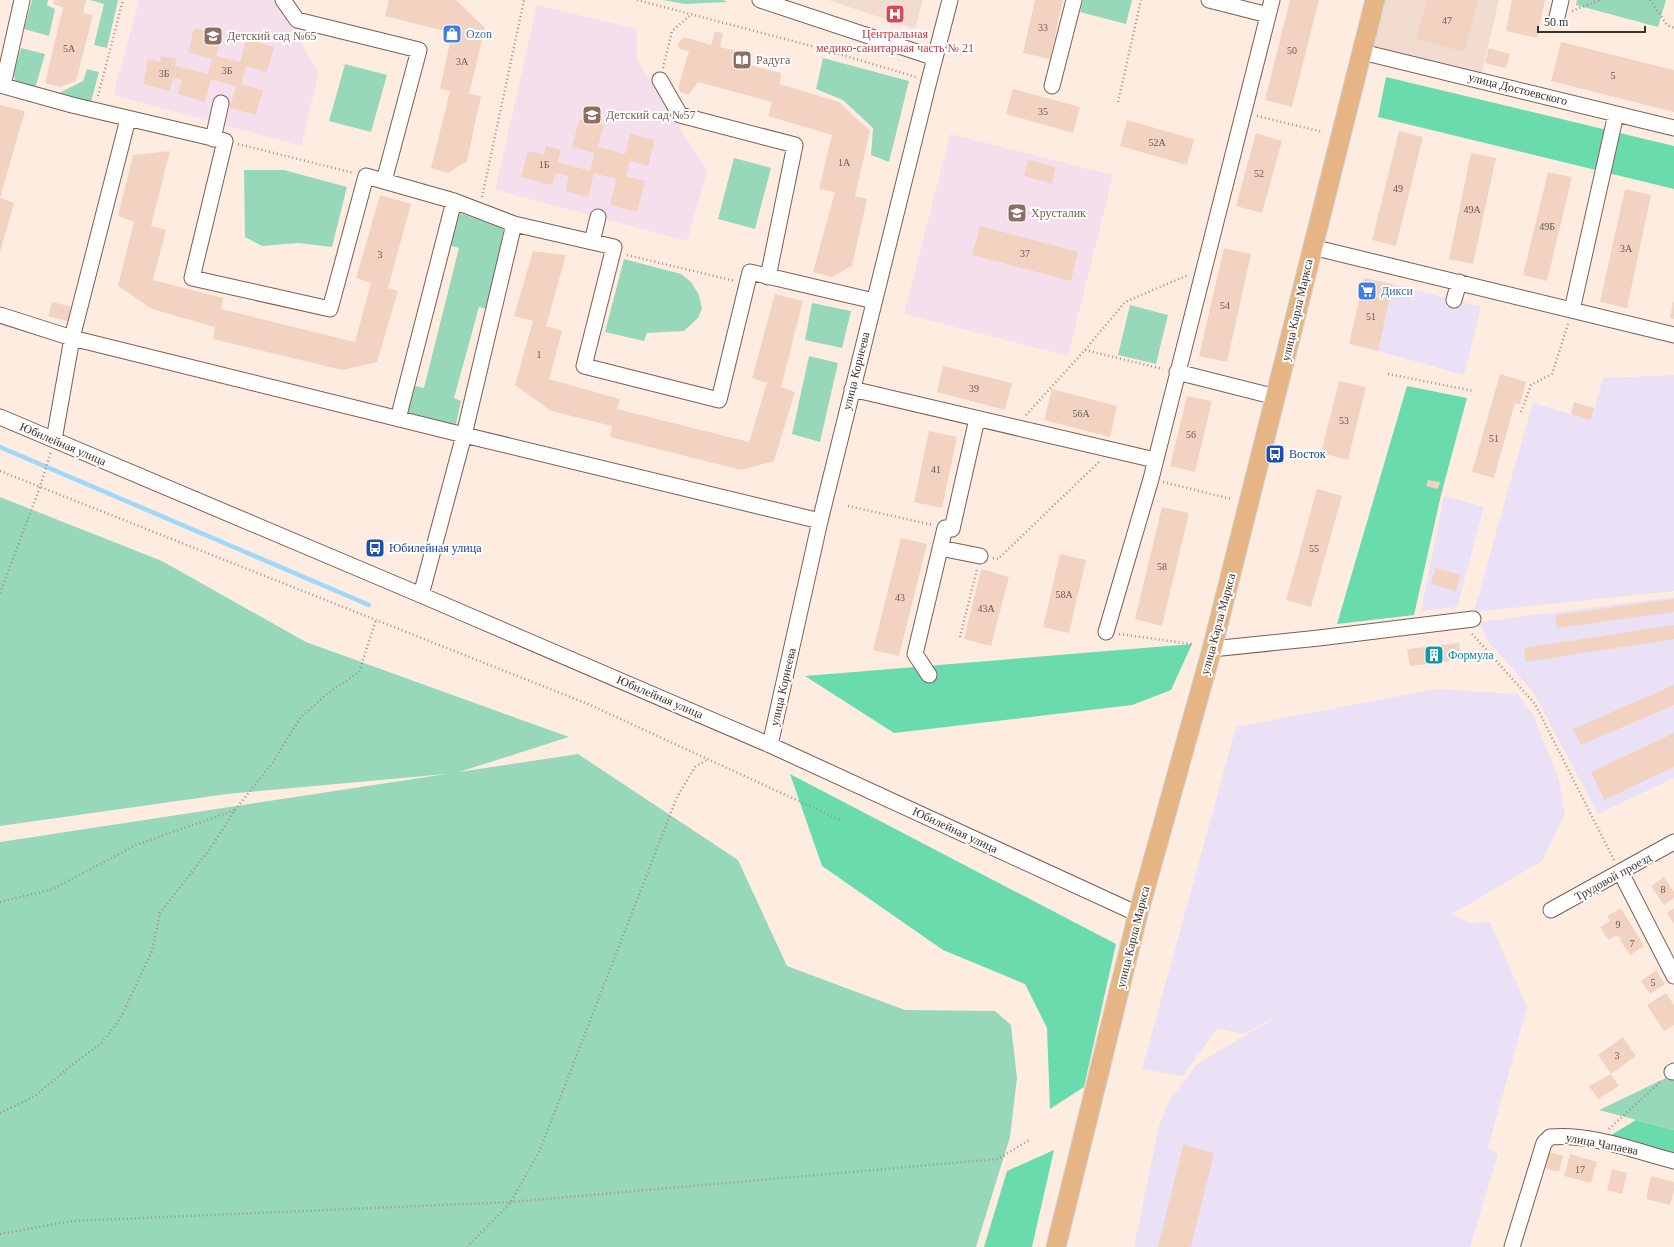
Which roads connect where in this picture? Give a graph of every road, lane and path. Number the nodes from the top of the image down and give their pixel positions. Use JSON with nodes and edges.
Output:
{"nodes":[{"id":1,"x":22,"y":0,"type":"edge"},
{"id":2,"x":123,"y":0,"type":"edge"},
{"id":3,"x":284,"y":0,"type":"edge"},
{"id":4,"x":524,"y":0,"type":"edge"},
{"id":5,"x":637,"y":0,"type":"edge"},
{"id":6,"x":760,"y":0,"type":"edge"},
{"id":7,"x":950,"y":0,"type":"edge"},
{"id":8,"x":1074,"y":0,"type":"edge"},
{"id":9,"x":1141,"y":0,"type":"edge"},
{"id":10,"x":1209,"y":0,"type":"edge"},
{"id":11,"x":1272,"y":0,"type":"edge"},
{"id":12,"x":1375,"y":0,"type":"edge"},
{"id":13,"x":1561,"y":0,"type":"edge"},
{"id":14,"x":1600,"y":0,"type":"edge"},
{"id":15,"x":1650,"y":0,"type":"edge"},
{"id":16,"x":692,"y":14,"type":"junction"},
{"id":17,"x":1268,"y":15,"type":"junction"},
{"id":18,"x":1557,"y":18,"type":"joint"},
{"id":19,"x":1674,"y":28,"type":"edge"},
{"id":20,"x":1362,"y":52,"type":"junction"},
{"id":21,"x":935,"y":58,"type":"junction"},
{"id":22,"x":918,"y":78,"type":"dead end"},
{"id":23,"x":660,"y":80,"type":"joint"},
{"id":24,"x":1,"y":85,"type":"edge"},
{"id":25,"x":1052,"y":86,"type":"dead end"},
{"id":26,"x":1118,"y":102,"type":"dead end"},
{"id":27,"x":221,"y":103,"type":"dead end"},
{"id":28,"x":94,"y":110,"type":"junction"},
{"id":29,"x":1243,"y":112,"type":"junction"},
{"id":30,"x":1616,"y":114,"type":"junction"},
{"id":31,"x":128,"y":119,"type":"junction"},
{"id":32,"x":1674,"y":128,"type":"edge"},
{"id":33,"x":1323,"y":132,"type":"dead end"},
{"id":34,"x":219,"y":140,"type":"junction"},
{"id":35,"x":366,"y":176,"type":"junction"},
{"id":36,"x":384,"y":181,"type":"junction"},
{"id":37,"x":454,"y":201,"type":"junction"},
{"id":38,"x":480,"y":210,"type":"junction"},
{"id":39,"x":598,"y":217,"type":"dead end"},
{"id":40,"x":514,"y":224,"type":"junction"},
{"id":41,"x":592,"y":242,"type":"junction"},
{"id":42,"x":1312,"y":247,"type":"junction"},
{"id":43,"x":612,"y":252,"type":"junction"},
{"id":44,"x":1203,"y":269,"type":"junction"},
{"id":45,"x":768,"y":277,"type":"junction"},
{"id":46,"x":1459,"y":282,"type":"junction"},
{"id":47,"x":747,"y":284,"type":"junction"},
{"id":48,"x":1454,"y":300,"type":"dead end"},
{"id":49,"x":874,"y":301,"type":"junction"},
{"id":50,"x":1572,"y":310,"type":"junction"},
{"id":51,"x":0,"y":315,"type":"edge"},
{"id":52,"x":1674,"y":335,"type":"edge"},
{"id":53,"x":72,"y":338,"type":"junction"},
{"id":54,"x":1085,"y":350,"type":"junction"},
{"id":55,"x":1177,"y":372,"type":"junction"},
{"id":56,"x":1388,"y":374,"type":"dead end"},
{"id":57,"x":852,"y":389,"type":"junction"},
{"id":58,"x":1474,"y":391,"type":"dead end"},
{"id":59,"x":1276,"y":397,"type":"junction"},
{"id":60,"x":1520,"y":412,"type":"dead end"},
{"id":61,"x":0,"y":417,"type":"edge"},
{"id":62,"x":398,"y":419,"type":"junction"},
{"id":63,"x":977,"y":419,"type":"junction"},
{"id":64,"x":1014,"y":428,"type":"junction"},
{"id":65,"x":464,"y":435,"type":"junction"},
{"id":66,"x":54,"y":440,"type":"junction"},
{"id":67,"x":1111,"y":451,"type":"junction"},
{"id":68,"x":49,"y":458,"type":"dead end"},
{"id":69,"x":1155,"y":460,"type":"junction"},
{"id":70,"x":0,"y":470,"type":"edge"},
{"id":71,"x":1151,"y":479,"type":"junction"},
{"id":72,"x":40,"y":487,"type":"junction"},
{"id":73,"x":1231,"y":499,"type":"dead end"},
{"id":74,"x":848,"y":506,"type":"dead end"},
{"id":75,"x":820,"y":520,"type":"junction"},
{"id":76,"x":945,"y":528,"type":"junction"},
{"id":77,"x":940,"y":548,"type":"junction"},
{"id":78,"x":980,"y":556,"type":"junction"},
{"id":79,"x":0,"y":593,"type":"edge"},
{"id":80,"x":421,"y":595,"type":"junction"},
{"id":81,"x":1466,"y":619,"type":"joint"},
{"id":82,"x":376,"y":620,"type":"junction"},
{"id":83,"x":1106,"y":632,"type":"joint"},
{"id":84,"x":960,"y":637,"type":"dead end"},
{"id":85,"x":1192,"y":644,"type":"dead end"},
{"id":86,"x":1212,"y":649,"type":"junction"},
{"id":87,"x":929,"y":675,"type":"dead end"},
{"id":88,"x":770,"y":745,"type":"junction"},
{"id":89,"x":708,"y":759,"type":"junction"},
{"id":90,"x":235,"y":810,"type":"junction"},
{"id":91,"x":840,"y":820,"type":"dead end"},
{"id":92,"x":1674,"y":842,"type":"edge"},
{"id":93,"x":1621,"y":873,"type":"junction"},
{"id":94,"x":0,"y":902,"type":"edge"},
{"id":95,"x":1551,"y":910,"type":"dead end"},
{"id":96,"x":1138,"y":914,"type":"junction"},
{"id":97,"x":1674,"y":976,"type":"edge"},
{"id":98,"x":1673,"y":1071,"type":"edge"},
{"id":99,"x":0,"y":1113,"type":"edge"},
{"id":100,"x":1029,"y":1140,"type":"dead end"},
{"id":101,"x":1597,"y":1141,"type":"junction"},
{"id":102,"x":1674,"y":1161,"type":"edge"},
{"id":103,"x":511,"y":1202,"type":"junction"},
{"id":104,"x":0,"y":1234,"type":"edge"},
{"id":105,"x":467,"y":1247,"type":"edge"},
{"id":106,"x":1056,"y":1247,"type":"edge"},
{"id":107,"x":1512,"y":1247,"type":"edge"}],
"edges":[{"from":1,"to":24,"type":"street"},
{"from":2,"to":28,"type":"path"},
{"from":3,"to":36,"type":"street"},
{"from":4,"to":38,"type":"path"},
{"from":5,"to":16,"type":"path"},
{"from":6,"to":21,"type":"street"},
{"from":7,"to":21,"type":"street","name":"улица Корнеева"},
{"from":8,"to":25,"type":"street"},
{"from":9,"to":26,"type":"path"},
{"from":10,"to":17,"type":"street"},
{"from":11,"to":17,"type":"street"},
{"from":12,"to":20,"type":"main road","name":"улица Карла Маркса"},
{"from":13,"to":18,"type":"street"},
{"from":14,"to":18,"type":"path"},
{"from":15,"to":19,"type":"path"},
{"from":16,"to":22,"type":"path"},
{"from":16,"to":23,"type":"path"},
{"from":17,"to":29,"type":"street"},
{"from":20,"to":30,"type":"street","name":"улица Достоевского"},
{"from":20,"to":42,"type":"main road","name":"улица Карла Маркса"},
{"from":21,"to":49,"type":"street","name":"улица Корнеева"},
{"from":23,"to":45,"type":"street"},
{"from":24,"to":28,"type":"street"},
{"from":27,"to":34,"type":"street"},
{"from":28,"to":31,"type":"street"},
{"from":29,"to":33,"type":"path"},
{"from":29,"to":44,"type":"street"},
{"from":30,"to":32,"type":"street","name":"улица Достоевского"},
{"from":30,"to":50,"type":"street"},
{"from":31,"to":34,"type":"street"},
{"from":31,"to":53,"type":"street"},
{"from":34,"to":35,"type":"path"},
{"from":34,"to":35,"type":"street"},
{"from":35,"to":36,"type":"street"},
{"from":36,"to":37,"type":"street"},
{"from":37,"to":38,"type":"street"},
{"from":37,"to":62,"type":"street"},
{"from":38,"to":40,"type":"street"},
{"from":39,"to":41,"type":"street"},
{"from":40,"to":41,"type":"street"},
{"from":40,"to":65,"type":"street"},
{"from":41,"to":43,"type":"street"},
{"from":42,"to":46,"type":"street"},
{"from":42,"to":59,"type":"main road","name":"улица Карла Маркса"},
{"from":43,"to":47,"type":"path"},
{"from":43,"to":47,"type":"street"},
{"from":44,"to":54,"type":"path"},
{"from":44,"to":55,"type":"street"},
{"from":45,"to":47,"type":"street"},
{"from":45,"to":49,"type":"street"},
{"from":46,"to":48,"type":"street"},
{"from":46,"to":50,"type":"street"},
{"from":49,"to":57,"type":"street","name":"улица Корнеева"},
{"from":50,"to":52,"type":"street"},
{"from":50,"to":60,"type":"path"},
{"from":51,"to":53,"type":"street"},
{"from":53,"to":62,"type":"street"},
{"from":53,"to":66,"type":"street"},
{"from":54,"to":55,"type":"path"},
{"from":54,"to":64,"type":"path"},
{"from":55,"to":59,"type":"street"},
{"from":55,"to":69,"type":"street"},
{"from":56,"to":58,"type":"path"},
{"from":57,"to":63,"type":"street"},
{"from":57,"to":75,"type":"street","name":"улица Корнеева"},
{"from":59,"to":86,"type":"main road","name":"улица Карла Маркса"},
{"from":61,"to":66,"type":"street","name":"Юбилейная улица"},
{"from":62,"to":65,"type":"street"},
{"from":63,"to":64,"type":"street"},
{"from":63,"to":76,"type":"street"},
{"from":64,"to":67,"type":"street"},
{"from":65,"to":75,"type":"street"},
{"from":65,"to":80,"type":"street"},
{"from":66,"to":80,"type":"street","name":"Юбилейная улица"},
{"from":67,"to":69,"type":"street"},
{"from":67,"to":78,"type":"path"},
{"from":68,"to":72,"type":"path"},
{"from":69,"to":71,"type":"street"},
{"from":70,"to":72,"type":"path"},
{"from":71,"to":73,"type":"path"},
{"from":71,"to":83,"type":"street"},
{"from":72,"to":79,"type":"path"},
{"from":72,"to":82,"type":"path"},
{"from":74,"to":76,"type":"path"},
{"from":75,"to":88,"type":"street","name":"улица Корнеева"},
{"from":76,"to":77,"type":"street"},
{"from":77,"to":78,"type":"street"},
{"from":77,"to":87,"type":"street"},
{"from":78,"to":84,"type":"path"},
{"from":80,"to":88,"type":"street","name":"Юбилейная улица"},
{"from":81,"to":86,"type":"street"},
{"from":81,"to":93,"type":"path"},
{"from":82,"to":89,"type":"path"},
{"from":82,"to":90,"type":"path"},
{"from":83,"to":85,"type":"path"},
{"from":86,"to":96,"type":"main road","name":"улица Карла Маркса"},
{"from":88,"to":96,"type":"street","name":"Юбилейная улица"},
{"from":89,"to":91,"type":"path"},
{"from":89,"to":103,"type":"path"},
{"from":90,"to":94,"type":"path"},
{"from":90,"to":99,"type":"path"},
{"from":92,"to":93,"type":"street","name":"Трудовой проезд"},
{"from":93,"to":95,"type":"street","name":"Трудовой проезд"},
{"from":93,"to":97,"type":"street"},
{"from":96,"to":106,"type":"main road","name":"улица Карла Маркса"},
{"from":98,"to":101,"type":"path"},
{"from":100,"to":103,"type":"path"},
{"from":101,"to":102,"type":"street","name":"улица Чапаева"},
{"from":101,"to":107,"type":"street","name":"улица Чапаева"},
{"from":103,"to":104,"type":"path"},
{"from":103,"to":105,"type":"path"}]}
